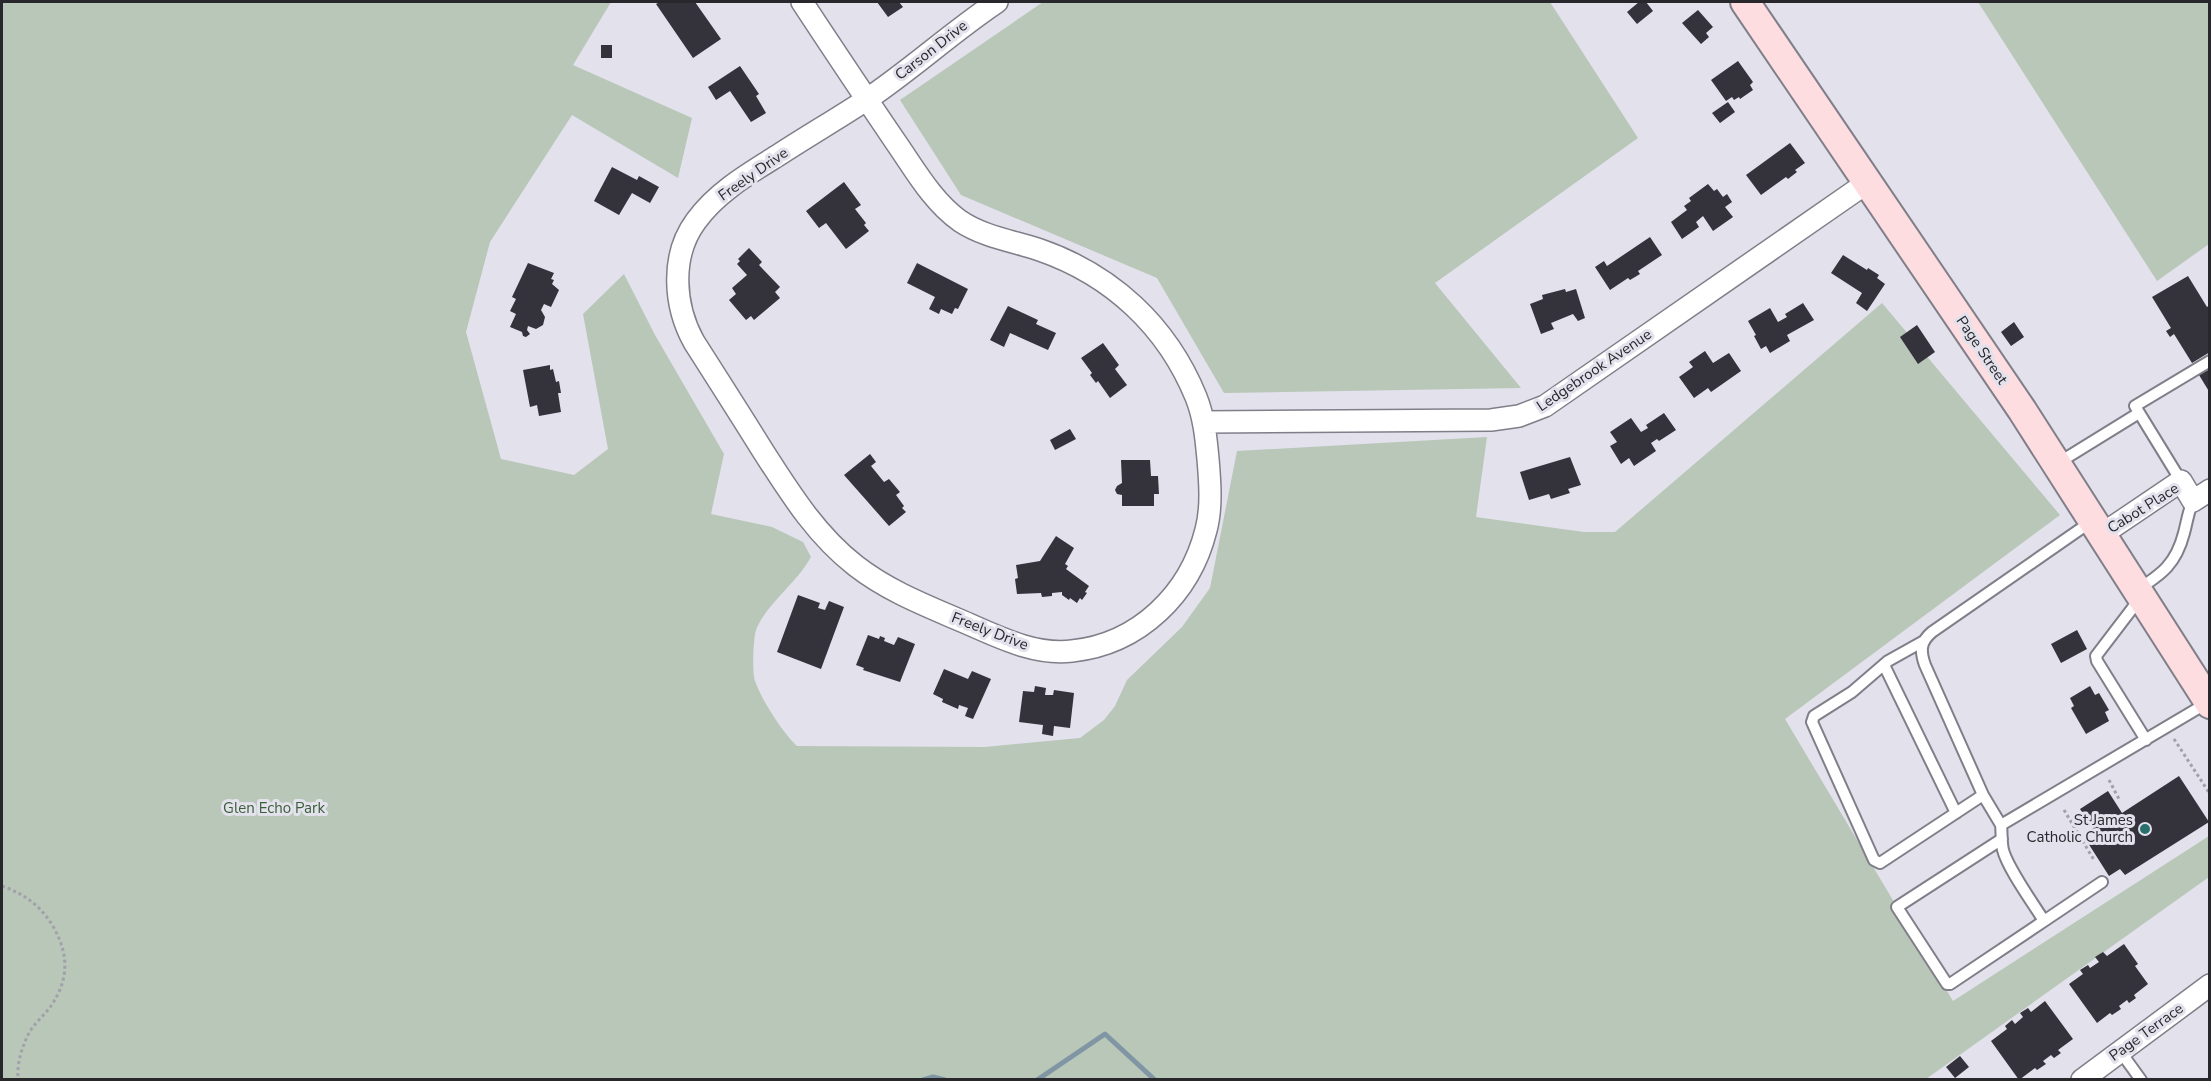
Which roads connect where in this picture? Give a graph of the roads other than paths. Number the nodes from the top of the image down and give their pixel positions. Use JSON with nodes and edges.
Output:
{"nodes":[{"id":1,"x":802,"y":2,"type":"edge"},
{"id":2,"x":997,"y":2,"type":"edge"},
{"id":3,"x":1745,"y":2,"type":"edge"},
{"id":4,"x":867,"y":100,"type":"junction"},
{"id":5,"x":1868,"y":182,"type":"junction"},
{"id":6,"x":2210,"y":361,"type":"edge"},
{"id":7,"x":2139,"y":413,"type":"junction"},
{"id":8,"x":1204,"y":422,"type":"junction"},
{"id":9,"x":2056,"y":464,"type":"junction"},
{"id":10,"x":2181,"y":481,"type":"junction"},
{"id":11,"x":2201,"y":495,"type":"edge"},
{"id":12,"x":2097,"y":528,"type":"junction"},
{"id":13,"x":2138,"y":594,"type":"junction"},
{"id":14,"x":1922,"y":642,"type":"junction"},
{"id":15,"x":1884,"y":665,"type":"junction"},
{"id":16,"x":2209,"y":703,"type":"edge"},
{"id":17,"x":2146,"y":740,"type":"junction"},
{"id":18,"x":1983,"y":795,"type":"junction"},
{"id":19,"x":1956,"y":813,"type":"junction"},
{"id":20,"x":2001,"y":825,"type":"junction"},
{"id":21,"x":2002,"y":839,"type":"junction"},
{"id":22,"x":2102,"y":882,"type":"dead end"},
{"id":23,"x":2044,"y":921,"type":"junction"},
{"id":24,"x":2210,"y":985,"type":"edge"},
{"id":25,"x":2120,"y":1051,"type":"junction"},
{"id":26,"x":2082,"y":1080,"type":"edge"},
{"id":27,"x":2141,"y":1080,"type":"edge"}],
"edges":[{"from":1,"to":4,"type":"street"},
{"from":2,"to":4,"type":"street","name":"Carson Drive"},
{"from":3,"to":5,"type":"street","name":"Page Street"},
{"from":4,"to":8,"type":"street","name":"Freely Drive"},
{"from":4,"to":8,"type":"street","name":"Freely Drive"},
{"from":5,"to":8,"type":"street","name":"Ledgebrook Avenue"},
{"from":5,"to":9,"type":"street","name":"Page Street"},
{"from":6,"to":7,"type":"lane"},
{"from":7,"to":9,"type":"lane"},
{"from":7,"to":10,"type":"lane"},
{"from":9,"to":12,"type":"street","name":"Page Street"},
{"from":10,"to":11,"type":"street","name":"Cabot Place"},
{"from":10,"to":12,"type":"street","name":"Cabot Place"},
{"from":11,"to":13,"type":"lane"},
{"from":12,"to":13,"type":"street","name":"Page Street"},
{"from":12,"to":14,"type":"lane"},
{"from":13,"to":16,"type":"street","name":"Page Street"},
{"from":13,"to":17,"type":"lane"},
{"from":14,"to":15,"type":"lane"},
{"from":14,"to":18,"type":"lane"},
{"from":15,"to":19,"type":"lane"},
{"from":15,"to":19,"type":"lane"},
{"from":16,"to":17,"type":"lane"},
{"from":17,"to":20,"type":"lane"},
{"from":18,"to":19,"type":"lane"},
{"from":18,"to":20,"type":"lane"},
{"from":20,"to":21,"type":"lane"},
{"from":21,"to":23,"type":"lane"},
{"from":21,"to":23,"type":"lane"},
{"from":22,"to":23,"type":"lane"},
{"from":24,"to":25,"type":"street","name":"Page Terrace"},
{"from":25,"to":26,"type":"street","name":"Page Terrace"},
{"from":25,"to":27,"type":"lane"}]}
